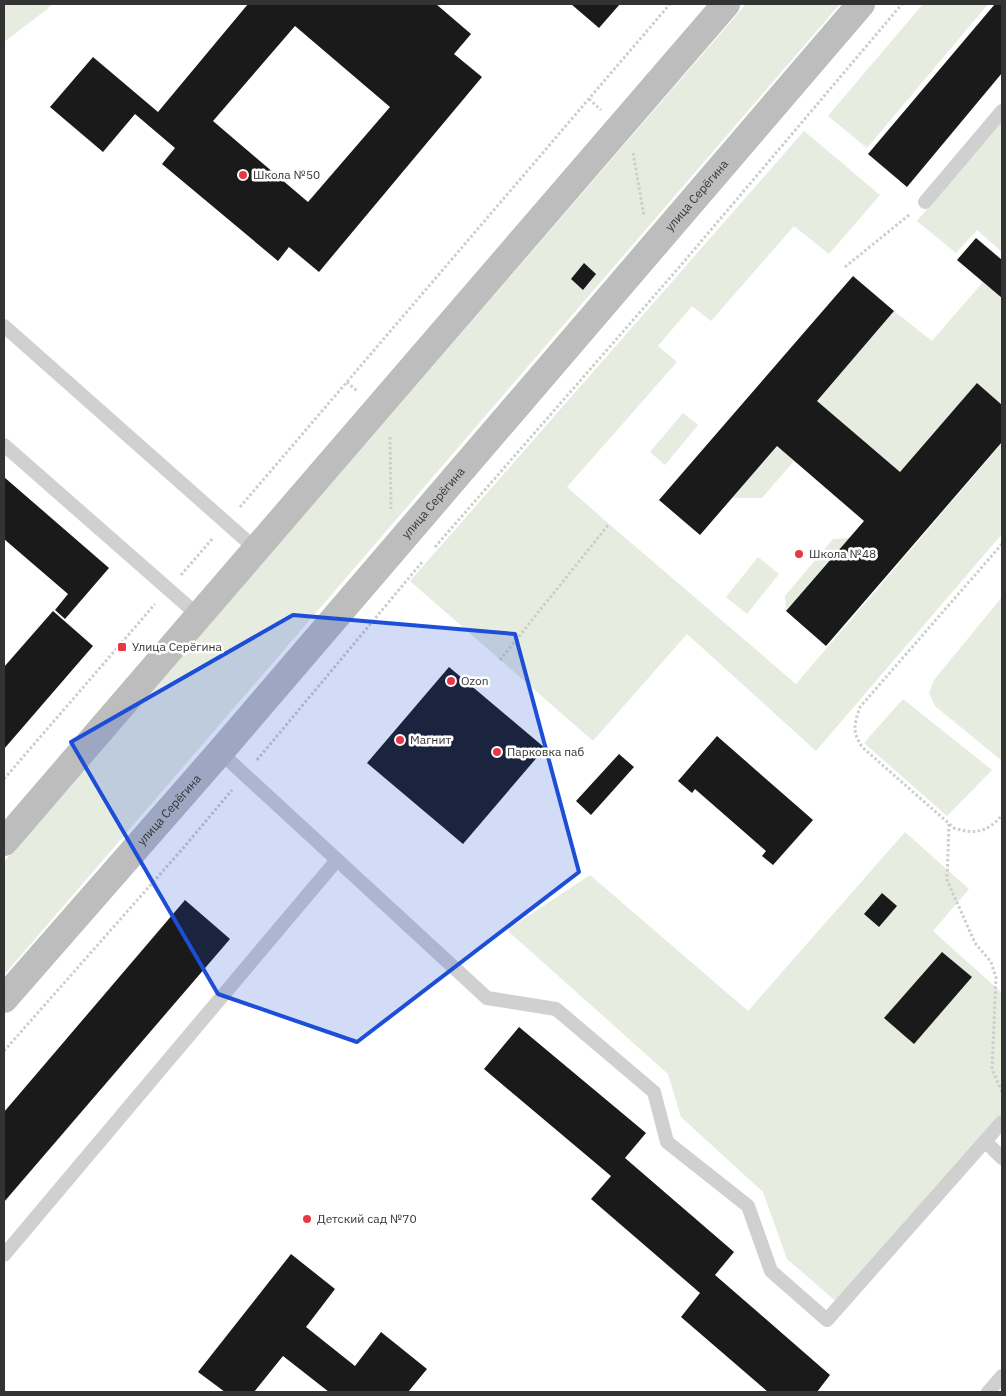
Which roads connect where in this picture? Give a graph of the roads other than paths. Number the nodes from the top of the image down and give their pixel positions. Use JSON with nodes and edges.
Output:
{"nodes":[{"id":1,"x":726,"y":4,"type":"edge"},
{"id":2,"x":860,"y":4,"type":"edge"},
{"id":3,"x":1002,"y":111,"type":"edge"},
{"id":4,"x":925,"y":202,"type":"road end"},
{"id":5,"x":4,"y":326,"type":"edge"},
{"id":6,"x":4,"y":445,"type":"edge"},
{"id":7,"x":257,"y":550,"type":"junction"},
{"id":8,"x":198,"y":616,"type":"junction"},
{"id":9,"x":220,"y":752,"type":"junction"},
{"id":10,"x":4,"y":842,"type":"edge"},
{"id":11,"x":337,"y":860,"type":"junction"},
{"id":12,"x":4,"y":999,"type":"edge"},
{"id":13,"x":1002,"y":1122,"type":"edge"},
{"id":14,"x":985,"y":1142,"type":"junction"},
{"id":15,"x":1002,"y":1158,"type":"edge"},
{"id":16,"x":4,"y":1255,"type":"edge"},
{"id":17,"x":1002,"y":1376,"type":"edge"},
{"id":18,"x":988,"y":1392,"type":"edge"}],
"edges":[{"from":1,"to":7,"type":"main road"},
{"from":2,"to":9,"type":"main road","name":"улица Серёгина"},
{"from":3,"to":4,"type":"lane"},
{"from":5,"to":7,"type":"lane"},
{"from":6,"to":8,"type":"lane"},
{"from":7,"to":8,"type":"main road"},
{"from":8,"to":10,"type":"main road"},
{"from":9,"to":11,"type":"lane"},
{"from":9,"to":12,"type":"main road","name":"улица Серёгина"},
{"from":11,"to":14,"type":"lane"},
{"from":11,"to":16,"type":"lane"},
{"from":13,"to":14,"type":"lane"},
{"from":14,"to":15,"type":"lane"},
{"from":17,"to":18,"type":"lane"}]}
